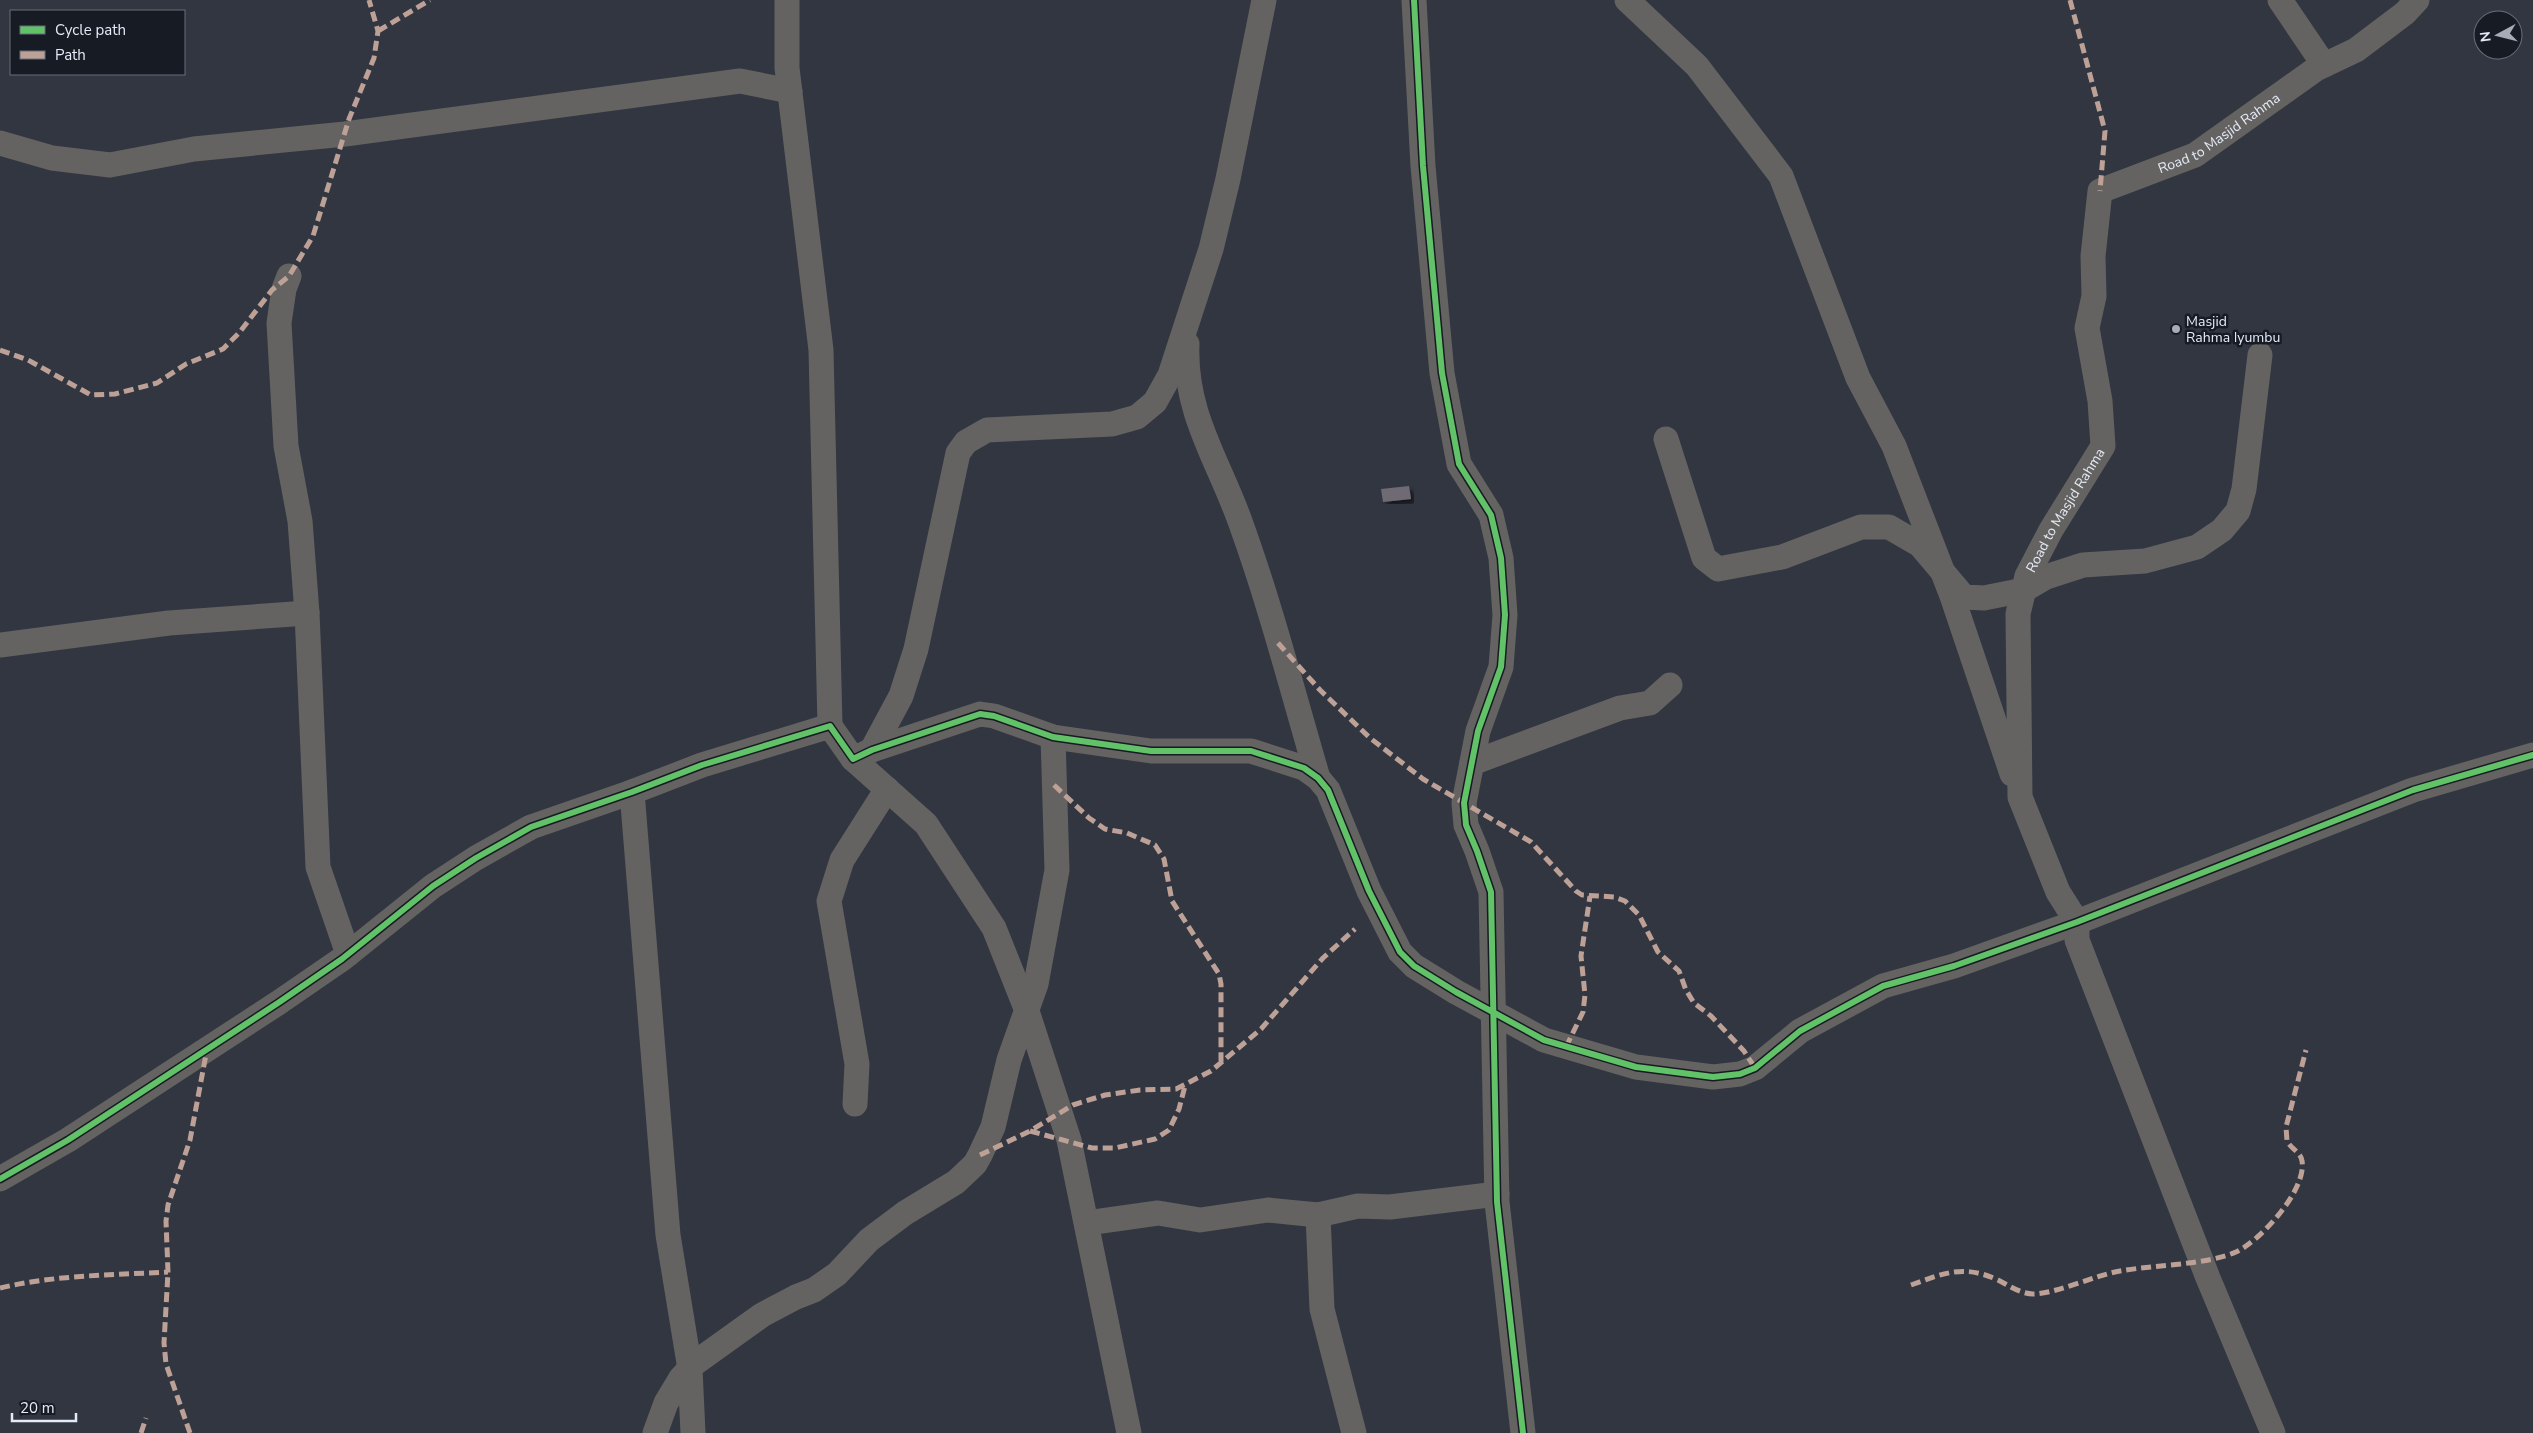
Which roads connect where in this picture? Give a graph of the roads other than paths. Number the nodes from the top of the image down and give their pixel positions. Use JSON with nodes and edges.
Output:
{"nodes":[{"id":1,"x":788,"y":0,"type":"edge"},
{"id":2,"x":1264,"y":0,"type":"edge"},
{"id":3,"x":1414,"y":0,"type":"edge"},
{"id":4,"x":1627,"y":0,"type":"edge"},
{"id":5,"x":2280,"y":0,"type":"edge"},
{"id":6,"x":2417,"y":0,"type":"edge"},
{"id":7,"x":2324,"y":65,"type":"junction"},
{"id":8,"x":790,"y":91,"type":"junction"},
{"id":9,"x":0,"y":143,"type":"edge"},
{"id":10,"x":290,"y":276,"type":"dead end"},
{"id":11,"x":1188,"y":320,"type":"junction"},
{"id":12,"x":2260,"y":354,"type":"dead end"},
{"id":13,"x":1666,"y":439,"type":"dead end"},
{"id":14,"x":1944,"y":574,"type":"junction"},
{"id":15,"x":2024,"y":590,"type":"junction"},
{"id":16,"x":307,"y":613,"type":"junction"},
{"id":17,"x":0,"y":645,"type":"edge"},
{"id":18,"x":1670,"y":685,"type":"dead end"},
{"id":19,"x":830,"y":726,"type":"junction"},
{"id":20,"x":1053,"y":737,"type":"junction"},
{"id":21,"x":2533,"y":754,"type":"edge"},
{"id":22,"x":863,"y":755,"type":"junction"},
{"id":23,"x":1472,"y":764,"type":"junction"},
{"id":24,"x":1318,"y":778,"type":"junction"},
{"id":25,"x":887,"y":789,"type":"junction"},
{"id":26,"x":632,"y":792,"type":"junction"},
{"id":27,"x":2020,"y":797,"type":"junction"},
{"id":28,"x":2077,"y":922,"type":"junction"},
{"id":29,"x":348,"y":954,"type":"junction"},
{"id":30,"x":1026,"y":1012,"type":"junction"},
{"id":31,"x":1494,"y":1013,"type":"junction"},
{"id":32,"x":855,"y":1104,"type":"dead end"},
{"id":33,"x":0,"y":1179,"type":"edge"},
{"id":34,"x":1497,"y":1194,"type":"junction"},
{"id":35,"x":1318,"y":1215,"type":"junction"},
{"id":36,"x":1088,"y":1223,"type":"junction"},
{"id":37,"x":690,"y":1369,"type":"junction"},
{"id":38,"x":655,"y":1433,"type":"edge"},
{"id":39,"x":693,"y":1433,"type":"edge"},
{"id":40,"x":1129,"y":1433,"type":"edge"},
{"id":41,"x":1354,"y":1433,"type":"edge"},
{"id":42,"x":1522,"y":1433,"type":"edge"},
{"id":43,"x":2273,"y":1433,"type":"edge"}],
"edges":[{"from":1,"to":8,"type":"street"},
{"from":2,"to":11,"type":"street"},
{"from":3,"to":23,"type":"street"},
{"from":4,"to":14,"type":"street"},
{"from":5,"to":7,"type":"street"},
{"from":6,"to":7,"type":"street","name":"Road to Masjid Rahma"},
{"from":7,"to":15,"type":"street","name":"Road to Masjid Rahma"},
{"from":8,"to":9,"type":"street"},
{"from":8,"to":19,"type":"street"},
{"from":10,"to":16,"type":"street"},
{"from":11,"to":22,"type":"street"},
{"from":11,"to":24,"type":"street"},
{"from":12,"to":15,"type":"street"},
{"from":13,"to":14,"type":"street"},
{"from":14,"to":15,"type":"street"},
{"from":14,"to":27,"type":"street"},
{"from":15,"to":27,"type":"street","name":"Road to Masjid Rahma"},
{"from":16,"to":17,"type":"street"},
{"from":16,"to":29,"type":"street"},
{"from":18,"to":23,"type":"street"},
{"from":19,"to":22,"type":"street"},
{"from":19,"to":26,"type":"street"},
{"from":20,"to":22,"type":"street"},
{"from":20,"to":24,"type":"street"},
{"from":20,"to":30,"type":"street"},
{"from":21,"to":28,"type":"street"},
{"from":22,"to":25,"type":"street"},
{"from":23,"to":31,"type":"street"},
{"from":24,"to":31,"type":"street"},
{"from":25,"to":30,"type":"street"},
{"from":25,"to":32,"type":"street"},
{"from":26,"to":29,"type":"street"},
{"from":26,"to":37,"type":"street"},
{"from":27,"to":28,"type":"street","name":"Road to Masjid Rahma"},
{"from":28,"to":31,"type":"street"},
{"from":28,"to":43,"type":"street"},
{"from":29,"to":33,"type":"street"},
{"from":30,"to":36,"type":"street"},
{"from":30,"to":37,"type":"street"},
{"from":31,"to":34,"type":"street"},
{"from":34,"to":35,"type":"street"},
{"from":34,"to":42,"type":"street"},
{"from":35,"to":36,"type":"street"},
{"from":35,"to":41,"type":"street"},
{"from":36,"to":40,"type":"street"},
{"from":37,"to":38,"type":"street"},
{"from":37,"to":39,"type":"street"}]}
